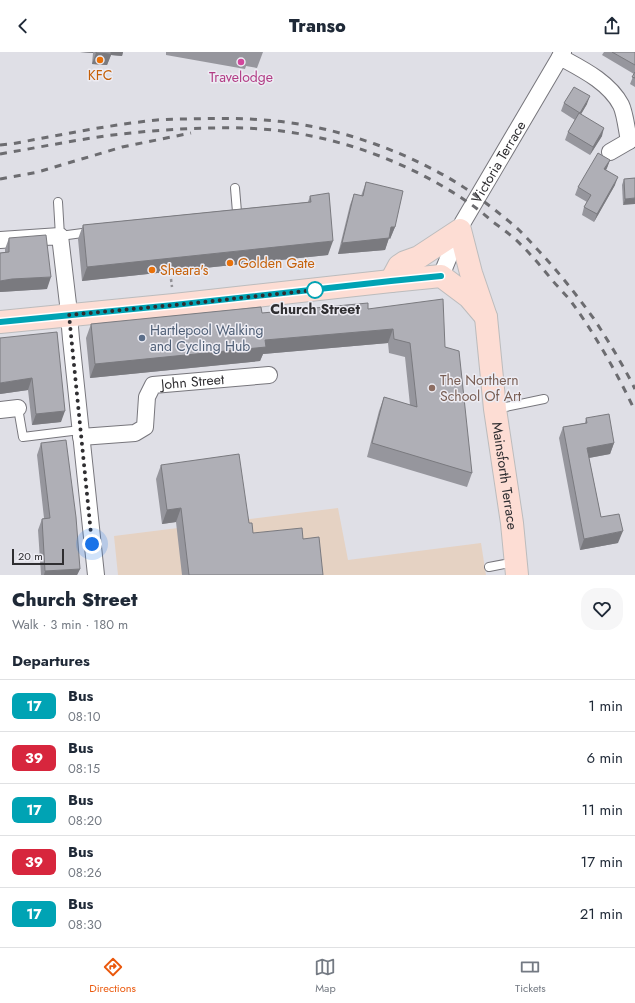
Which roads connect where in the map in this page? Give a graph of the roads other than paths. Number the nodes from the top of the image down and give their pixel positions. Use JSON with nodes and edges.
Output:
{"nodes":[{"id":1,"x":562,"y":54,"type":"edge"},
{"id":2,"x":632,"y":143,"type":"edge"},
{"id":3,"x":610,"y":152,"type":"dead end"},
{"id":4,"x":236,"y":188,"type":"dead end"},
{"id":5,"x":58,"y":202,"type":"dead end"},
{"id":6,"x":237,"y":212,"type":"edge"},
{"id":7,"x":460,"y":230,"type":"junction"},
{"id":8,"x":99,"y":231,"type":"edge"},
{"id":9,"x":60,"y":236,"type":"junction"},
{"id":10,"x":0,"y":240,"type":"edge"},
{"id":11,"x":441,"y":276,"type":"junction"},
{"id":12,"x":391,"y":281,"type":"junction"},
{"id":13,"x":69,"y":315,"type":"junction"},
{"id":14,"x":486,"y":317,"type":"junction"},
{"id":15,"x":0,"y":322,"type":"edge"},
{"id":16,"x":269,"y":375,"type":"dead end"},
{"id":17,"x":544,"y":399,"type":"dead end"},
{"id":18,"x":18,"y":408,"type":"joint"},
{"id":19,"x":495,"y":409,"type":"junction"},
{"id":20,"x":0,"y":410,"type":"edge"},
{"id":21,"x":81,"y":433,"type":"junction"},
{"id":22,"x":489,"y":567,"type":"dead end"},
{"id":23,"x":517,"y":568,"type":"edge"},
{"id":24,"x":96,"y":575,"type":"edge"}],
"edges":[{"from":1,"to":2,"type":"street"},
{"from":1,"to":7,"type":"street","name":"Victoria Terrace"},
{"from":2,"to":3,"type":"street"},
{"from":4,"to":6,"type":"lane"},
{"from":5,"to":9,"type":"lane"},
{"from":7,"to":11,"type":"street","name":"Victoria Terrace"},
{"from":7,"to":12,"type":"main road"},
{"from":7,"to":14,"type":"main road","name":"Mainsforth Terrace"},
{"from":8,"to":9,"type":"lane"},
{"from":9,"to":10,"type":"street"},
{"from":9,"to":13,"type":"street"},
{"from":11,"to":12,"type":"main road"},
{"from":11,"to":14,"type":"main road"},
{"from":12,"to":13,"type":"main road"},
{"from":13,"to":15,"type":"main road"},
{"from":13,"to":21,"type":"street"},
{"from":14,"to":19,"type":"main road","name":"Mainsforth Terrace"},
{"from":16,"to":21,"type":"street","name":"John Street"},
{"from":17,"to":19,"type":"lane"},
{"from":18,"to":20,"type":"street"},
{"from":18,"to":21,"type":"lane"},
{"from":19,"to":23,"type":"main road","name":"Mainsforth Terrace"},
{"from":21,"to":24,"type":"street"},
{"from":22,"to":23,"type":"lane"}]}
